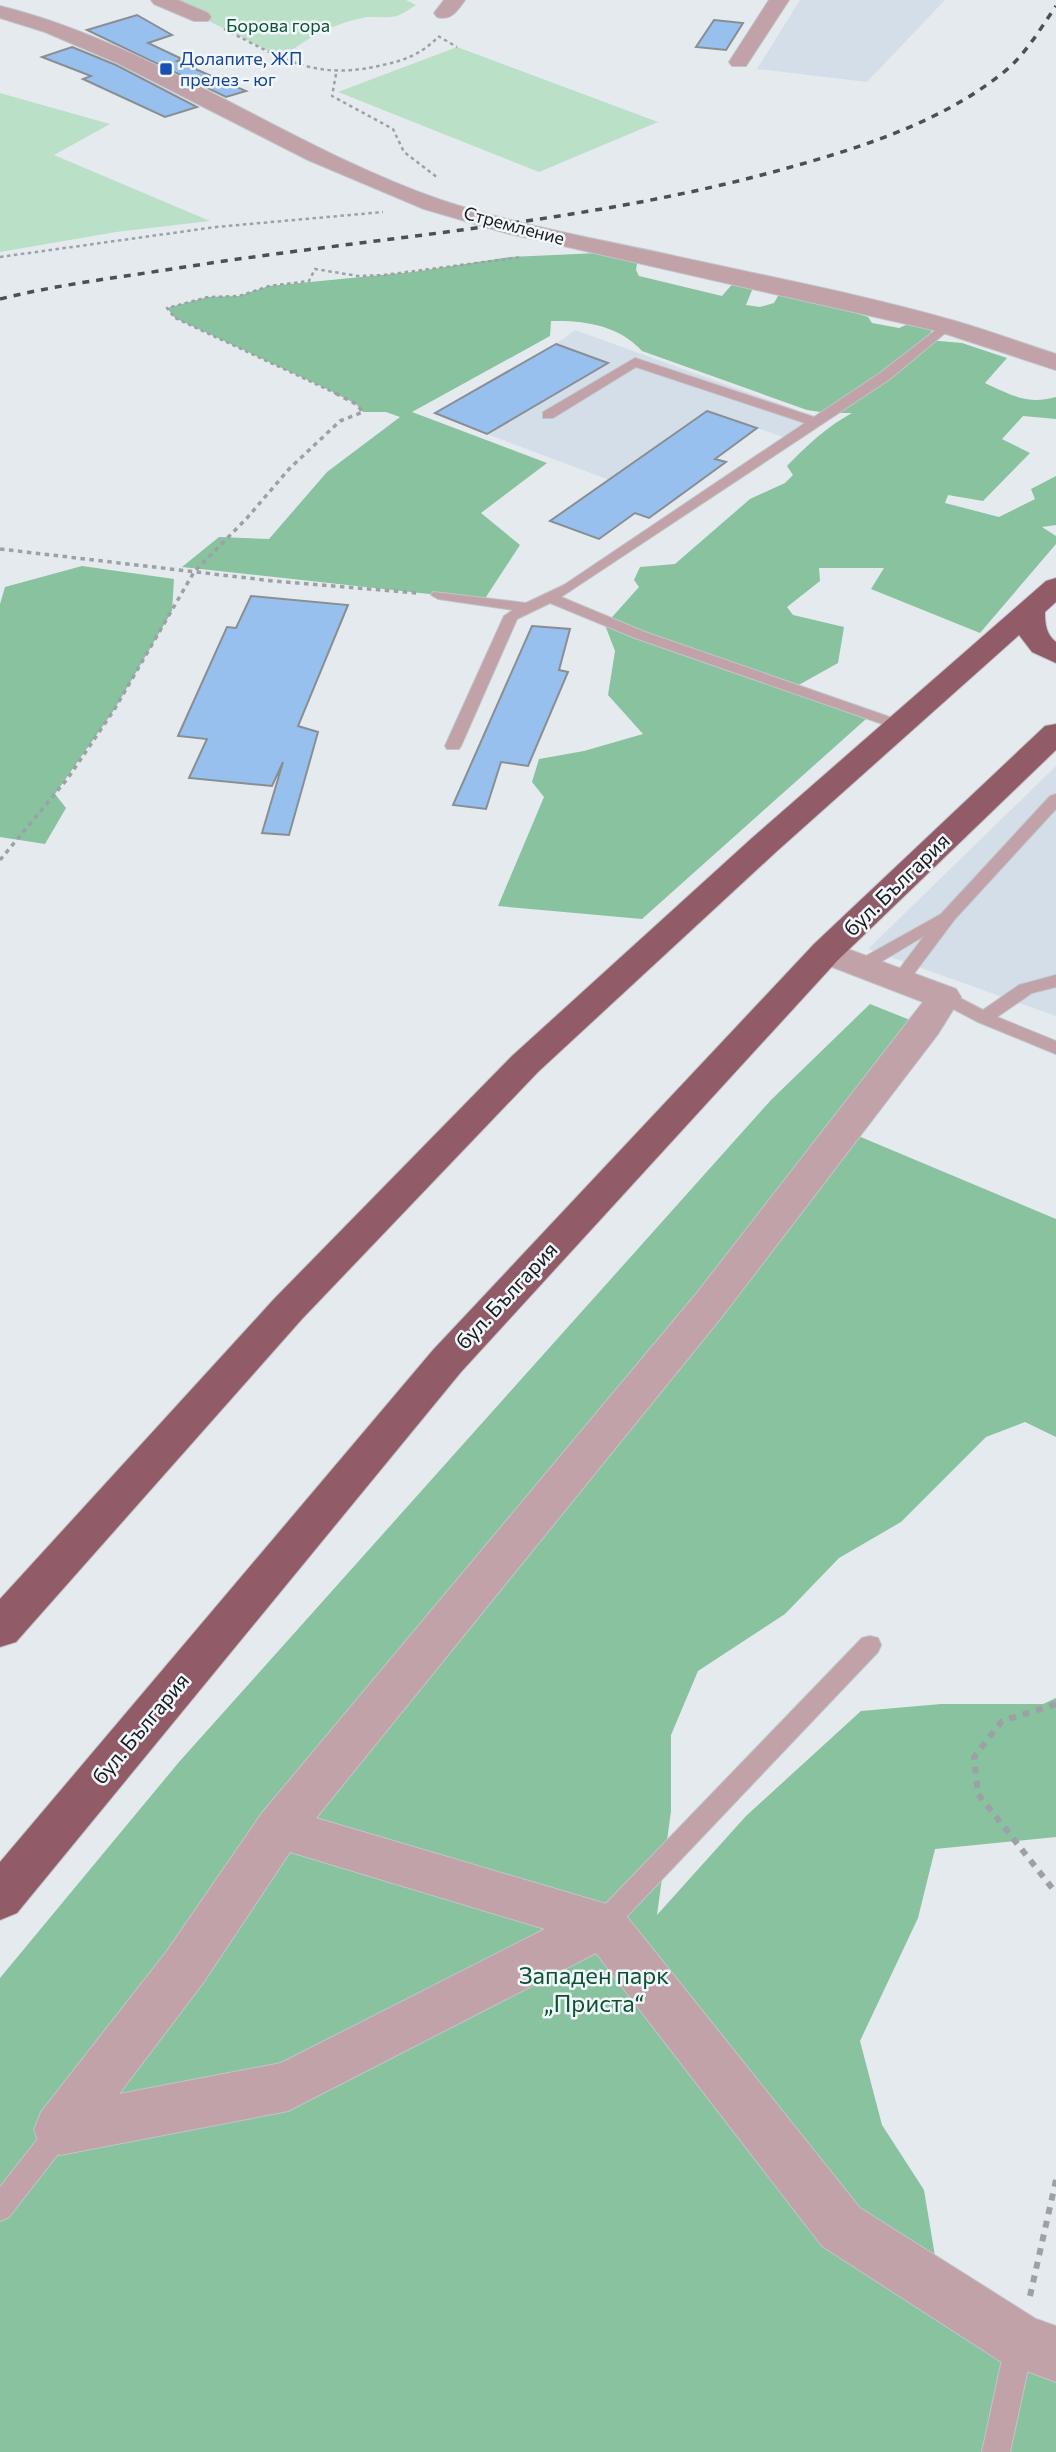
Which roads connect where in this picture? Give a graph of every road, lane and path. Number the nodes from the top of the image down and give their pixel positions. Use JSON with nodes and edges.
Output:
{"nodes":[{"id":1,"x":161,"y":0,"type":"edge"},
{"id":2,"x":779,"y":0,"type":"edge"},
{"id":3,"x":0,"y":12,"type":"edge"},
{"id":4,"x":201,"y":17,"type":"joint"},
{"id":5,"x":438,"y":37,"type":"dead end"},
{"id":6,"x":739,"y":62,"type":"dead end"},
{"id":7,"x":336,"y":74,"type":"junction"},
{"id":8,"x":443,"y":182,"type":"dead end"},
{"id":9,"x":384,"y":212,"type":"dead end"},
{"id":10,"x":575,"y":242,"type":"junction"},
{"id":11,"x":0,"y":257,"type":"edge"},
{"id":12,"x":946,"y":326,"type":"junction"},
{"id":13,"x":1056,"y":362,"type":"edge"},
{"id":14,"x":548,"y":415,"type":"dead end"},
{"id":15,"x":816,"y":422,"type":"junction"},
{"id":16,"x":0,"y":549,"type":"edge"},
{"id":17,"x":194,"y":572,"type":"junction"},
{"id":18,"x":438,"y":595,"type":"joint"},
{"id":19,"x":551,"y":598,"type":"junction"},
{"id":20,"x":1044,"y":598,"type":"edge"},
{"id":21,"x":525,"y":607,"type":"junction"},
{"id":22,"x":1056,"y":653,"type":"edge"},
{"id":23,"x":899,"y":725,"type":"junction"},
{"id":24,"x":1056,"y":733,"type":"edge"},
{"id":25,"x":453,"y":746,"type":"dead end"},
{"id":26,"x":1056,"y":799,"type":"edge"},
{"id":27,"x":0,"y":860,"type":"edge"},
{"id":28,"x":949,"y":915,"type":"junction"},
{"id":29,"x":864,"y":965,"type":"junction"},
{"id":30,"x":1056,"y":981,"type":"edge"},
{"id":31,"x":944,"y":997,"type":"junction"},
{"id":32,"x":984,"y":1018,"type":"junction"},
{"id":33,"x":1056,"y":1048,"type":"edge"},
{"id":34,"x":0,"y":1629,"type":"edge"},
{"id":35,"x":870,"y":1645,"type":"dead end"},
{"id":36,"x":1056,"y":1704,"type":"edge"},
{"id":37,"x":279,"y":1828,"type":"junction"},
{"id":38,"x":1056,"y":1893,"type":"edge"},
{"id":39,"x":0,"y":1898,"type":"edge"},
{"id":40,"x":603,"y":1924,"type":"junction"},
{"id":41,"x":61,"y":2130,"type":"junction"},
{"id":42,"x":1056,"y":2180,"type":"edge"},
{"id":43,"x":0,"y":2208,"type":"edge"},
{"id":44,"x":1038,"y":2348,"type":"edge"},
{"id":45,"x":996,"y":2452,"type":"edge"}],
"edges":[{"from":1,"to":4,"type":"street"},
{"from":2,"to":6,"type":"street"},
{"from":3,"to":10,"type":"street","name":"Стремление"},
{"from":4,"to":7,"type":"path"},
{"from":5,"to":7,"type":"path"},
{"from":7,"to":8,"type":"path"},
{"from":9,"to":11,"type":"path"},
{"from":10,"to":12,"type":"street","name":"Стремление"},
{"from":10,"to":17,"type":"path"},
{"from":12,"to":13,"type":"street","name":"Стремление"},
{"from":12,"to":15,"type":"lane"},
{"from":14,"to":15,"type":"lane"},
{"from":15,"to":19,"type":"lane"},
{"from":16,"to":17,"type":"path"},
{"from":17,"to":18,"type":"path"},
{"from":17,"to":27,"type":"path"},
{"from":18,"to":21,"type":"lane"},
{"from":19,"to":21,"type":"lane"},
{"from":19,"to":23,"type":"lane"},
{"from":20,"to":22,"type":"highway"},
{"from":20,"to":23,"type":"highway"},
{"from":21,"to":25,"type":"lane"},
{"from":23,"to":34,"type":"highway"},
{"from":24,"to":29,"type":"highway","name":"бул. България"},
{"from":26,"to":28,"type":"lane"},
{"from":28,"to":29,"type":"lane"},
{"from":28,"to":29,"type":"lane"},
{"from":29,"to":31,"type":"street"},
{"from":29,"to":39,"type":"highway","name":"бул. България"},
{"from":30,"to":32,"type":"lane"},
{"from":31,"to":32,"type":"lane"},
{"from":31,"to":37,"type":"street"},
{"from":32,"to":33,"type":"lane"},
{"from":35,"to":40,"type":"lane"},
{"from":36,"to":38,"type":"path"},
{"from":37,"to":40,"type":"street"},
{"from":37,"to":41,"type":"street"},
{"from":40,"to":41,"type":"street"},
{"from":40,"to":44,"type":"street"},
{"from":41,"to":43,"type":"lane"},
{"from":42,"to":44,"type":"path"},
{"from":44,"to":45,"type":"lane"}]}
